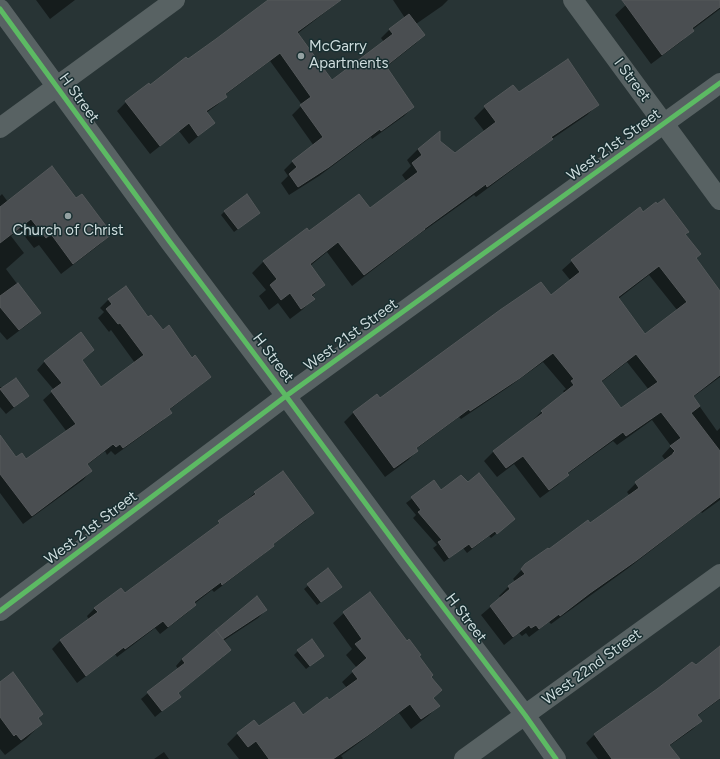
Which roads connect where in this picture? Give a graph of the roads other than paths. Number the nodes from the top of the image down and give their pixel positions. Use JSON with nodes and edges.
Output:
{"nodes":[{"id":1,"x":174,"y":0,"type":"edge"},
{"id":2,"x":572,"y":0,"type":"edge"},
{"id":3,"x":0,"y":9,"type":"edge"},
{"id":4,"x":720,"y":83,"type":"edge"},
{"id":5,"x":56,"y":87,"type":"junction"},
{"id":6,"x":664,"y":124,"type":"junction"},
{"id":7,"x":0,"y":128,"type":"edge"},
{"id":8,"x":720,"y":200,"type":"edge"},
{"id":9,"x":286,"y":396,"type":"junction"},
{"id":10,"x":720,"y":574,"type":"edge"},
{"id":11,"x":0,"y":611,"type":"edge"},
{"id":12,"x":525,"y":715,"type":"junction"},
{"id":13,"x":464,"y":759,"type":"edge"},
{"id":14,"x":556,"y":759,"type":"edge"}],
"edges":[{"from":1,"to":5,"type":"street"},
{"from":2,"to":6,"type":"street","name":"I Street"},
{"from":3,"to":5,"type":"street","name":"H Street"},
{"from":4,"to":6,"type":"street","name":"West 21st Street"},
{"from":5,"to":7,"type":"street"},
{"from":5,"to":9,"type":"street","name":"H Street"},
{"from":6,"to":8,"type":"street","name":"I Street"},
{"from":6,"to":9,"type":"street","name":"West 21st Street"},
{"from":9,"to":11,"type":"street","name":"West 21st Street"},
{"from":9,"to":12,"type":"street","name":"H Street"},
{"from":10,"to":12,"type":"street","name":"West 22nd Street"},
{"from":12,"to":13,"type":"street","name":"West 22nd Street"},
{"from":12,"to":14,"type":"street","name":"H Street"}]}
